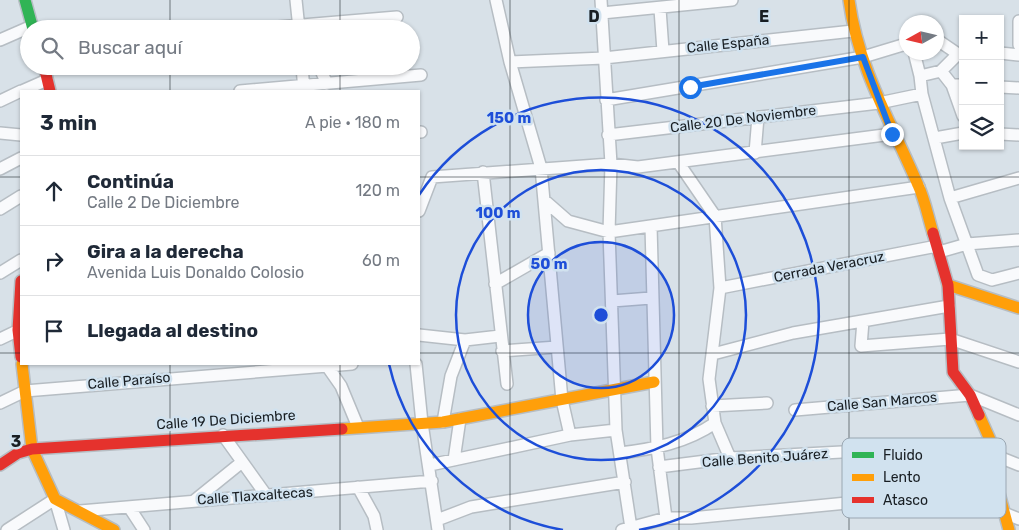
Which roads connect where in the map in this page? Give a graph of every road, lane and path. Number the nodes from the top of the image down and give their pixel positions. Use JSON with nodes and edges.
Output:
{"nodes":[{"id":1,"x":25,"y":0,"type":"edge"},
{"id":2,"x":296,"y":0,"type":"edge"},
{"id":3,"x":496,"y":0,"type":"edge"},
{"id":4,"x":601,"y":0,"type":"edge"},
{"id":5,"x":732,"y":0,"type":"edge"},
{"id":6,"x":849,"y":0,"type":"edge"},
{"id":7,"x":660,"y":9,"type":"junction"},
{"id":8,"x":602,"y":13,"type":"junction"},
{"id":9,"x":397,"y":17,"type":"dead end"},
{"id":10,"x":31,"y":20,"type":"edge"},
{"id":11,"x":298,"y":20,"type":"edge"},
{"id":12,"x":368,"y":20,"type":"edge"},
{"id":13,"x":1019,"y":21,"type":"edge"},
{"id":14,"x":852,"y":31,"type":"junction"},
{"id":15,"x":20,"y":32,"type":"edge"},
{"id":16,"x":0,"y":40,"type":"edge"},
{"id":17,"x":944,"y":44,"type":"edge"},
{"id":18,"x":1019,"y":45,"type":"edge"},
{"id":19,"x":899,"y":46,"type":"edge"},
{"id":20,"x":663,"y":51,"type":"junction"},
{"id":21,"x":959,"y":53,"type":"edge"},
{"id":22,"x":1004,"y":53,"type":"edge"},
{"id":23,"x":1019,"y":55,"type":"edge"},
{"id":24,"x":959,"y":56,"type":"edge"},
{"id":25,"x":863,"y":57,"type":"junction"},
{"id":26,"x":604,"y":58,"type":"junction"},
{"id":27,"x":916,"y":60,"type":"edge"},
{"id":28,"x":510,"y":62,"type":"junction"},
{"id":29,"x":941,"y":71,"type":"junction"},
{"id":30,"x":303,"y":75,"type":"edge"},
{"id":31,"x":324,"y":75,"type":"edge"},
{"id":32,"x":421,"y":75,"type":"dead end"},
{"id":33,"x":920,"y":76,"type":"junction"},
{"id":34,"x":327,"y":84,"type":"junction"},
{"id":35,"x":957,"y":85,"type":"edge"},
{"id":36,"x":49,"y":86,"type":"edge"},
{"id":37,"x":1004,"y":87,"type":"edge"},
{"id":38,"x":1019,"y":88,"type":"edge"},
{"id":39,"x":304,"y":89,"type":"edge"},
{"id":40,"x":27,"y":90,"type":"edge"},
{"id":41,"x":272,"y":90,"type":"edge"},
{"id":42,"x":20,"y":92,"type":"edge"},
{"id":43,"x":922,"y":94,"type":"junction"},
{"id":44,"x":606,"y":100,"type":"junction"},
{"id":45,"x":0,"y":102,"type":"edge"},
{"id":46,"x":879,"y":102,"type":"junction"},
{"id":47,"x":961,"y":105,"type":"edge"},
{"id":48,"x":758,"y":117,"type":"junction"},
{"id":49,"x":0,"y":133,"type":"edge"},
{"id":50,"x":892,"y":134,"type":"junction"},
{"id":51,"x":959,"y":134,"type":"edge"},
{"id":52,"x":1004,"y":134,"type":"edge"},
{"id":53,"x":20,"y":135,"type":"edge"},
{"id":54,"x":608,"y":135,"type":"junction"},
{"id":55,"x":1019,"y":135,"type":"edge"},
{"id":56,"x":935,"y":138,"type":"junction"},
{"id":57,"x":755,"y":153,"type":"junction"},
{"id":58,"x":20,"y":159,"type":"edge"},
{"id":59,"x":678,"y":162,"type":"junction"},
{"id":60,"x":611,"y":164,"type":"junction"},
{"id":61,"x":541,"y":168,"type":"junction"},
{"id":62,"x":0,"y":170,"type":"edge"},
{"id":63,"x":484,"y":172,"type":"junction"},
{"id":64,"x":1019,"y":178,"type":"edge"},
{"id":65,"x":919,"y":186,"type":"junction"},
{"id":66,"x":20,"y":197,"type":"edge"},
{"id":67,"x":421,"y":198,"type":"edge"},
{"id":68,"x":950,"y":198,"type":"junction"},
{"id":69,"x":544,"y":200,"type":"junction"},
{"id":70,"x":0,"y":209,"type":"edge"},
{"id":71,"x":715,"y":216,"type":"junction"},
{"id":72,"x":651,"y":226,"type":"junction"},
{"id":73,"x":610,"y":232,"type":"junction"},
{"id":74,"x":1019,"y":239,"type":"edge"},
{"id":75,"x":967,"y":244,"type":"junction"},
{"id":76,"x":938,"y":249,"type":"junction"},
{"id":77,"x":549,"y":253,"type":"junction"},
{"id":78,"x":20,"y":261,"type":"edge"},
{"id":79,"x":0,"y":273,"type":"edge"},
{"id":80,"x":1019,"y":273,"type":"edge"},
{"id":81,"x":495,"y":284,"type":"junction"},
{"id":82,"x":948,"y":285,"type":"junction"},
{"id":83,"x":720,"y":288,"type":"junction"},
{"id":84,"x":651,"y":298,"type":"junction"},
{"id":85,"x":612,"y":301,"type":"junction"},
{"id":86,"x":949,"y":306,"type":"junction"},
{"id":87,"x":1019,"y":308,"type":"edge"},
{"id":88,"x":863,"y":321,"type":"junction"},
{"id":89,"x":20,"y":330,"type":"edge"},
{"id":90,"x":420,"y":335,"type":"edge"},
{"id":91,"x":500,"y":336,"type":"junction"},
{"id":92,"x":0,"y":339,"type":"edge"},
{"id":93,"x":950,"y":339,"type":"junction"},
{"id":94,"x":465,"y":340,"type":"junction"},
{"id":95,"x":557,"y":346,"type":"junction"},
{"id":96,"x":502,"y":351,"type":"junction"},
{"id":97,"x":713,"y":354,"type":"junction"},
{"id":98,"x":1019,"y":362,"type":"edge"},
{"id":99,"x":22,"y":365,"type":"edge"},
{"id":100,"x":340,"y":365,"type":"edge"},
{"id":101,"x":416,"y":365,"type":"edge"},
{"id":102,"x":327,"y":366,"type":"junction"},
{"id":103,"x":654,"y":382,"type":"junction"},
{"id":104,"x":507,"y":384,"type":"dead end"},
{"id":105,"x":25,"y":391,"type":"junction"},
{"id":106,"x":615,"y":391,"type":"junction"},
{"id":107,"x":970,"y":395,"type":"junction"},
{"id":108,"x":562,"y":400,"type":"junction"},
{"id":109,"x":0,"y":403,"type":"edge"},
{"id":110,"x":767,"y":403,"type":"dead end"},
{"id":111,"x":712,"y":406,"type":"junction"},
{"id":112,"x":795,"y":410,"type":"dead end"},
{"id":113,"x":1019,"y":414,"type":"edge"},
{"id":114,"x":460,"y":419,"type":"junction"},
{"id":115,"x":443,"y":422,"type":"junction"},
{"id":116,"x":422,"y":423,"type":"junction"},
{"id":117,"x":715,"y":423,"type":"junction"},
{"id":118,"x":358,"y":427,"type":"junction"},
{"id":119,"x":616,"y":430,"type":"junction"},
{"id":120,"x":570,"y":435,"type":"junction"},
{"id":121,"x":223,"y":436,"type":"junction"},
{"id":122,"x":988,"y":438,"type":"edge"},
{"id":123,"x":657,"y":448,"type":"junction"},
{"id":124,"x":32,"y":449,"type":"junction"},
{"id":125,"x":620,"y":453,"type":"junction"},
{"id":126,"x":842,"y":455,"type":"edge"},
{"id":127,"x":730,"y":458,"type":"junction"},
{"id":128,"x":1006,"y":458,"type":"edge"},
{"id":129,"x":454,"y":460,"type":"junction"},
{"id":130,"x":242,"y":462,"type":"junction"},
{"id":131,"x":0,"y":465,"type":"edge"},
{"id":132,"x":430,"y":465,"type":"junction"},
{"id":133,"x":1019,"y":465,"type":"edge"},
{"id":134,"x":659,"y":467,"type":"junction"},
{"id":135,"x":432,"y":481,"type":"junction"},
{"id":136,"x":625,"y":482,"type":"junction"},
{"id":137,"x":358,"y":487,"type":"junction"},
{"id":138,"x":266,"y":495,"type":"junction"},
{"id":139,"x":54,"y":499,"type":"junction"},
{"id":140,"x":195,"y":500,"type":"junction"},
{"id":141,"x":842,"y":504,"type":"edge"},
{"id":142,"x":129,"y":506,"type":"junction"},
{"id":143,"x":79,"y":512,"type":"junction"},
{"id":144,"x":1006,"y":514,"type":"edge"},
{"id":145,"x":666,"y":518,"type":"junction"},
{"id":146,"x":1005,"y":518,"type":"edge"},
{"id":147,"x":1019,"y":520,"type":"edge"},
{"id":148,"x":692,"y":524,"type":"edge"},
{"id":149,"x":438,"y":525,"type":"edge"},
{"id":150,"x":17,"y":528,"type":"edge"},
{"id":151,"x":627,"y":529,"type":"edge"},
{"id":152,"x":58,"y":530,"type":"edge"},
{"id":153,"x":64,"y":530,"type":"edge"},
{"id":154,"x":114,"y":530,"type":"edge"},
{"id":155,"x":144,"y":530,"type":"edge"},
{"id":156,"x":377,"y":530,"type":"edge"},
{"id":157,"x":1009,"y":530,"type":"edge"}],
"edges":[{"from":1,"to":10,"type":"main road"},
{"from":2,"to":11,"type":"street"},
{"from":3,"to":28,"type":"street"},
{"from":4,"to":8,"type":"street"},
{"from":5,"to":7,"type":"street"},
{"from":6,"to":14,"type":"main road"},
{"from":7,"to":8,"type":"street"},
{"from":7,"to":20,"type":"street"},
{"from":8,"to":26,"type":"street"},
{"from":9,"to":12,"type":"street"},
{"from":13,"to":18,"type":"street"},
{"from":14,"to":20,"type":"street","name":"Calle España"},
{"from":14,"to":25,"type":"main road"},
{"from":15,"to":16,"type":"street"},
{"from":17,"to":21,"type":"street"},
{"from":19,"to":25,"type":"street"},
{"from":20,"to":26,"type":"street","name":"Calle España"},
{"from":22,"to":23,"type":"street"},
{"from":24,"to":29,"type":"street"},
{"from":25,"to":44,"type":"street"},
{"from":25,"to":46,"type":"main road"},
{"from":26,"to":28,"type":"street","name":"Calle España"},
{"from":26,"to":44,"type":"street"},
{"from":27,"to":33,"type":"street"},
{"from":28,"to":61,"type":"street"},
{"from":29,"to":33,"type":"street"},
{"from":29,"to":35,"type":"street"},
{"from":30,"to":39,"type":"street"},
{"from":31,"to":34,"type":"street"},
{"from":32,"to":34,"type":"street"},
{"from":33,"to":43,"type":"street"},
{"from":34,"to":39,"type":"street"},
{"from":35,"to":47,"type":"street"},
{"from":36,"to":40,"type":"street"},
{"from":37,"to":38,"type":"street"},
{"from":39,"to":41,"type":"street"},
{"from":42,"to":45,"type":"street"},
{"from":43,"to":46,"type":"street","name":"Calle 20 De Noviembre"},
{"from":43,"to":56,"type":"street"},
{"from":44,"to":54,"type":"street"},
{"from":46,"to":48,"type":"street","name":"Calle 20 De Noviembre"},
{"from":46,"to":50,"type":"main road"},
{"from":48,"to":54,"type":"street","name":"Calle 20 De Noviembre"},
{"from":48,"to":57,"type":"street"},
{"from":49,"to":53,"type":"street"},
{"from":50,"to":57,"type":"street"},
{"from":50,"to":65,"type":"main road"},
{"from":51,"to":56,"type":"street"},
{"from":52,"to":55,"type":"street"},
{"from":54,"to":60,"type":"street"},
{"from":56,"to":68,"type":"street"},
{"from":57,"to":59,"type":"street"},
{"from":58,"to":62,"type":"street"},
{"from":59,"to":60,"type":"street"},
{"from":59,"to":71,"type":"street"},
{"from":60,"to":61,"type":"street"},
{"from":60,"to":73,"type":"street"},
{"from":61,"to":63,"type":"street"},
{"from":61,"to":69,"type":"street"},
{"from":63,"to":67,"type":"street"},
{"from":63,"to":81,"type":"street"},
{"from":64,"to":68,"type":"street"},
{"from":65,"to":71,"type":"street"},
{"from":65,"to":76,"type":"main road"},
{"from":66,"to":70,"type":"street"},
{"from":68,"to":75,"type":"street"},
{"from":69,"to":73,"type":"street"},
{"from":69,"to":77,"type":"street"},
{"from":71,"to":72,"type":"street"},
{"from":71,"to":83,"type":"street"},
{"from":72,"to":73,"type":"street"},
{"from":72,"to":84,"type":"street"},
{"from":73,"to":85,"type":"street"},
{"from":74,"to":75,"type":"street","name":"Cerrada Veracruz"},
{"from":75,"to":76,"type":"street","name":"Cerrada Veracruz"},
{"from":75,"to":80,"type":"street"},
{"from":76,"to":82,"type":"main road"},
{"from":76,"to":83,"type":"street","name":"Cerrada Veracruz"},
{"from":77,"to":81,"type":"street"},
{"from":77,"to":95,"type":"street"},
{"from":78,"to":79,"type":"street"},
{"from":81,"to":91,"type":"street"},
{"from":82,"to":86,"type":"main road"},
{"from":82,"to":87,"type":"main road"},
{"from":83,"to":97,"type":"street"},
{"from":84,"to":85,"type":"street"},
{"from":84,"to":103,"type":"street"},
{"from":85,"to":106,"type":"street"},
{"from":86,"to":88,"type":"street"},
{"from":86,"to":93,"type":"main road"},
{"from":88,"to":93,"type":"street"},
{"from":88,"to":97,"type":"street"},
{"from":89,"to":92,"type":"street"},
{"from":90,"to":94,"type":"street"},
{"from":91,"to":94,"type":"street"},
{"from":91,"to":96,"type":"street"},
{"from":93,"to":98,"type":"street"},
{"from":93,"to":107,"type":"main road"},
{"from":94,"to":115,"type":"street"},
{"from":95,"to":96,"type":"street"},
{"from":95,"to":108,"type":"street"},
{"from":96,"to":104,"type":"street"},
{"from":97,"to":111,"type":"street"},
{"from":99,"to":105,"type":"main road"},
{"from":100,"to":102,"type":"street","name":"Calle Paraíso"},
{"from":101,"to":116,"type":"street"},
{"from":102,"to":105,"type":"street","name":"Calle Paraíso"},
{"from":102,"to":118,"type":"street"},
{"from":103,"to":106,"type":"main road","name":"Calle 19 De Diciembre"},
{"from":103,"to":123,"type":"street"},
{"from":105,"to":109,"type":"street"},
{"from":105,"to":124,"type":"main road"},
{"from":106,"to":108,"type":"main road","name":"Calle 19 De Diciembre"},
{"from":106,"to":119,"type":"street"},
{"from":107,"to":112,"type":"street","name":"Calle San Marcos"},
{"from":107,"to":113,"type":"street"},
{"from":107,"to":122,"type":"main road"},
{"from":108,"to":114,"type":"main road","name":"Calle 19 De Diciembre"},
{"from":108,"to":120,"type":"street"},
{"from":110,"to":111,"type":"street"},
{"from":111,"to":117,"type":"street"},
{"from":114,"to":115,"type":"main road","name":"Calle 19 De Diciembre"},
{"from":114,"to":129,"type":"street"},
{"from":115,"to":116,"type":"main road","name":"Calle 19 De Diciembre"},
{"from":116,"to":118,"type":"main road","name":"Calle 19 De Diciembre"},
{"from":116,"to":132,"type":"street"},
{"from":117,"to":123,"type":"street"},
{"from":117,"to":127,"type":"street"},
{"from":118,"to":121,"type":"main road","name":"Calle 19 De Diciembre"},
{"from":119,"to":120,"type":"street"},
{"from":119,"to":125,"type":"street"},
{"from":120,"to":129,"type":"street"},
{"from":121,"to":124,"type":"main road","name":"Calle 19 De Diciembre"},
{"from":121,"to":130,"type":"street"},
{"from":123,"to":125,"type":"street"},
{"from":123,"to":134,"type":"street"},
{"from":124,"to":131,"type":"main road","name":"Calle 19 De Diciembre"},
{"from":124,"to":139,"type":"main road"},
{"from":125,"to":136,"type":"street"},
{"from":126,"to":127,"type":"street","name":"Calle Benito Juárez"},
{"from":127,"to":134,"type":"street","name":"Calle Benito Juárez"},
{"from":128,"to":133,"type":"street"},
{"from":129,"to":132,"type":"street"},
{"from":130,"to":138,"type":"street"},
{"from":130,"to":140,"type":"street"},
{"from":132,"to":135,"type":"street"},
{"from":134,"to":145,"type":"street"},
{"from":135,"to":137,"type":"street","name":"Calle Tlaxcaltecas"},
{"from":135,"to":149,"type":"street"},
{"from":136,"to":149,"type":"street"},
{"from":136,"to":151,"type":"street"},
{"from":137,"to":138,"type":"street","name":"Calle Tlaxcaltecas"},
{"from":137,"to":156,"type":"street"},
{"from":138,"to":140,"type":"street","name":"Calle Tlaxcaltecas"},
{"from":139,"to":143,"type":"main road"},
{"from":139,"to":150,"type":"street"},
{"from":139,"to":153,"type":"street"},
{"from":140,"to":142,"type":"street","name":"Calle Tlaxcaltecas"},
{"from":141,"to":148,"type":"street"},
{"from":142,"to":143,"type":"street","name":"Calle Tlaxcaltecas"},
{"from":142,"to":155,"type":"street"},
{"from":143,"to":154,"type":"main road"},
{"from":144,"to":147,"type":"street"},
{"from":145,"to":148,"type":"street"},
{"from":145,"to":151,"type":"street"},
{"from":146,"to":157,"type":"main road"},
{"from":152,"to":153,"type":"street"}]}
